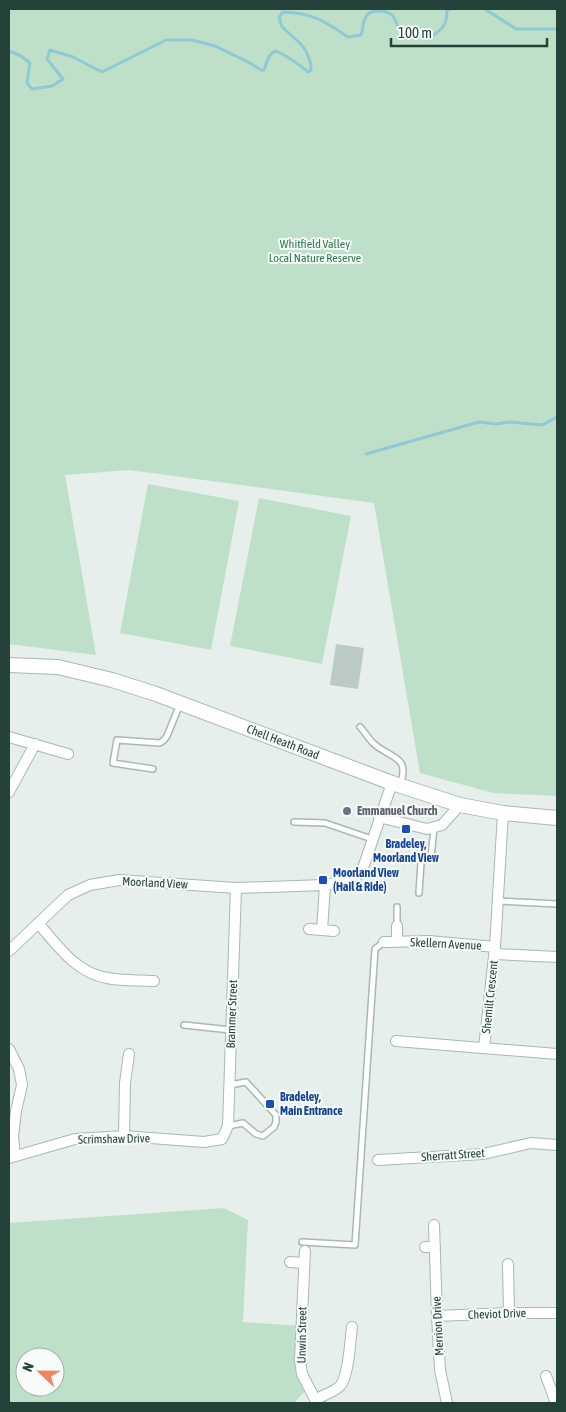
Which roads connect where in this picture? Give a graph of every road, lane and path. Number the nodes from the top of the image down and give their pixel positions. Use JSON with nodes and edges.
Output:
{"nodes":[{"id":1,"x":9,"y":665,"type":"edge"},
{"id":2,"x":180,"y":703,"type":"junction"},
{"id":3,"x":360,"y":727,"type":"dead end"},
{"id":4,"x":9,"y":737,"type":"edge"},
{"id":5,"x":35,"y":744,"type":"junction"},
{"id":6,"x":68,"y":754,"type":"dead end"},
{"id":7,"x":153,"y":769,"type":"dead end"},
{"id":8,"x":396,"y":784,"type":"junction"},
{"id":9,"x":9,"y":792,"type":"edge"},
{"id":10,"x":460,"y":805,"type":"junction"},
{"id":11,"x":503,"y":813,"type":"junction"},
{"id":12,"x":379,"y":817,"type":"junction"},
{"id":13,"x":557,"y":818,"type":"edge"},
{"id":14,"x":294,"y":822,"type":"dead end"},
{"id":15,"x":434,"y":827,"type":"junction"},
{"id":16,"x":372,"y":839,"type":"junction"},
{"id":17,"x":325,"y":885,"type":"junction"},
{"id":18,"x":236,"y":888,"type":"junction"},
{"id":19,"x":419,"y":893,"type":"dead end"},
{"id":20,"x":498,"y":901,"type":"junction"},
{"id":21,"x":557,"y":904,"type":"edge"},
{"id":22,"x":398,"y":907,"type":"dead end"},
{"id":23,"x":38,"y":923,"type":"junction"},
{"id":24,"x":397,"y":926,"type":"joint"},
{"id":25,"x":309,"y":930,"type":"dead end"},
{"id":26,"x":322,"y":930,"type":"junction"},
{"id":27,"x":334,"y":931,"type":"dead end"},
{"id":28,"x":384,"y":942,"type":"joint"},
{"id":29,"x":397,"y":942,"type":"junction"},
{"id":30,"x":495,"y":950,"type":"junction"},
{"id":31,"x":9,"y":951,"type":"edge"},
{"id":32,"x":557,"y":957,"type":"edge"},
{"id":33,"x":154,"y":981,"type":"dead end"},
{"id":34,"x":184,"y":1025,"type":"dead end"},
{"id":35,"x":232,"y":1030,"type":"junction"},
{"id":36,"x":396,"y":1041,"type":"dead end"},
{"id":37,"x":484,"y":1048,"type":"junction"},
{"id":38,"x":9,"y":1049,"type":"edge"},
{"id":39,"x":129,"y":1054,"type":"dead end"},
{"id":40,"x":557,"y":1054,"type":"edge"},
{"id":41,"x":229,"y":1085,"type":"junction"},
{"id":42,"x":228,"y":1126,"type":"junction"},
{"id":43,"x":124,"y":1136,"type":"junction"},
{"id":44,"x":222,"y":1139,"type":"joint"},
{"id":45,"x":557,"y":1145,"type":"edge"},
{"id":46,"x":12,"y":1157,"type":"edge"},
{"id":47,"x":378,"y":1160,"type":"dead end"},
{"id":48,"x":434,"y":1225,"type":"dead end"},
{"id":49,"x":304,"y":1246,"type":"joint"},
{"id":50,"x":290,"y":1262,"type":"dead end"},
{"id":51,"x":304,"y":1263,"type":"junction"},
{"id":52,"x":508,"y":1264,"type":"dead end"},
{"id":53,"x":509,"y":1313,"type":"junction"},
{"id":54,"x":557,"y":1313,"type":"edge"},
{"id":55,"x":437,"y":1316,"type":"junction"},
{"id":56,"x":352,"y":1327,"type":"dead end"},
{"id":57,"x":546,"y":1376,"type":"dead end"},
{"id":58,"x":316,"y":1401,"type":"edge"},
{"id":59,"x":447,"y":1403,"type":"edge"},
{"id":60,"x":556,"y":1403,"type":"edge"}],
"edges":[{"from":1,"to":2,"type":"street","name":"Chell Heath Road"},
{"from":2,"to":7,"type":"lane"},
{"from":2,"to":8,"type":"street","name":"Chell Heath Road"},
{"from":3,"to":8,"type":"lane"},
{"from":4,"to":5,"type":"street"},
{"from":5,"to":6,"type":"street"},
{"from":5,"to":9,"type":"street"},
{"from":8,"to":10,"type":"street","name":"Chell Heath Road"},
{"from":8,"to":12,"type":"street","name":"Moorland View"},
{"from":10,"to":11,"type":"street","name":"Chell Heath Road"},
{"from":10,"to":15,"type":"street"},
{"from":11,"to":13,"type":"street","name":"Chell Heath Road"},
{"from":11,"to":20,"type":"street","name":"Shemilt Crescent"},
{"from":12,"to":15,"type":"street"},
{"from":12,"to":16,"type":"street","name":"Moorland View"},
{"from":14,"to":16,"type":"lane"},
{"from":15,"to":19,"type":"lane"},
{"from":16,"to":17,"type":"street","name":"Moorland View"},
{"from":17,"to":18,"type":"street","name":"Moorland View"},
{"from":17,"to":26,"type":"street"},
{"from":18,"to":23,"type":"street","name":"Moorland View"},
{"from":18,"to":35,"type":"street","name":"Brammer Street"},
{"from":20,"to":21,"type":"lane"},
{"from":20,"to":30,"type":"street","name":"Shemilt Crescent"},
{"from":22,"to":24,"type":"lane"},
{"from":23,"to":31,"type":"street","name":"Moorland View"},
{"from":23,"to":33,"type":"street"},
{"from":24,"to":29,"type":"street","name":"Skellern Avenue"},
{"from":25,"to":26,"type":"street"},
{"from":26,"to":27,"type":"street"},
{"from":28,"to":29,"type":"street","name":"Skellern Avenue"},
{"from":28,"to":49,"type":"lane"},
{"from":29,"to":30,"type":"street","name":"Skellern Avenue"},
{"from":30,"to":32,"type":"street","name":"Skellern Avenue"},
{"from":30,"to":37,"type":"street","name":"Shemilt Crescent"},
{"from":34,"to":35,"type":"lane"},
{"from":35,"to":41,"type":"street","name":"Brammer Street"},
{"from":36,"to":37,"type":"street","name":"Shemilt Crescent"},
{"from":37,"to":40,"type":"street","name":"Shemilt Crescent"},
{"from":38,"to":46,"type":"street"},
{"from":39,"to":43,"type":"street"},
{"from":41,"to":42,"type":"street","name":"Brammer Street"},
{"from":41,"to":42,"type":"lane"},
{"from":42,"to":44,"type":"street","name":"Brammer Street"},
{"from":43,"to":44,"type":"street","name":"Scrimshaw Drive"},
{"from":43,"to":46,"type":"street","name":"Scrimshaw Drive"},
{"from":45,"to":47,"type":"street","name":"Sherratt Street"},
{"from":48,"to":55,"type":"street","name":"Merrion Drive"},
{"from":49,"to":51,"type":"street","name":"Unwin Street"},
{"from":50,"to":51,"type":"street"},
{"from":51,"to":58,"type":"street","name":"Unwin Street"},
{"from":52,"to":53,"type":"street"},
{"from":53,"to":54,"type":"street","name":"Cheviot Drive"},
{"from":53,"to":55,"type":"street","name":"Cheviot Drive"},
{"from":55,"to":59,"type":"street","name":"Merrion Drive"},
{"from":56,"to":58,"type":"street"},
{"from":57,"to":60,"type":"street"}]}
